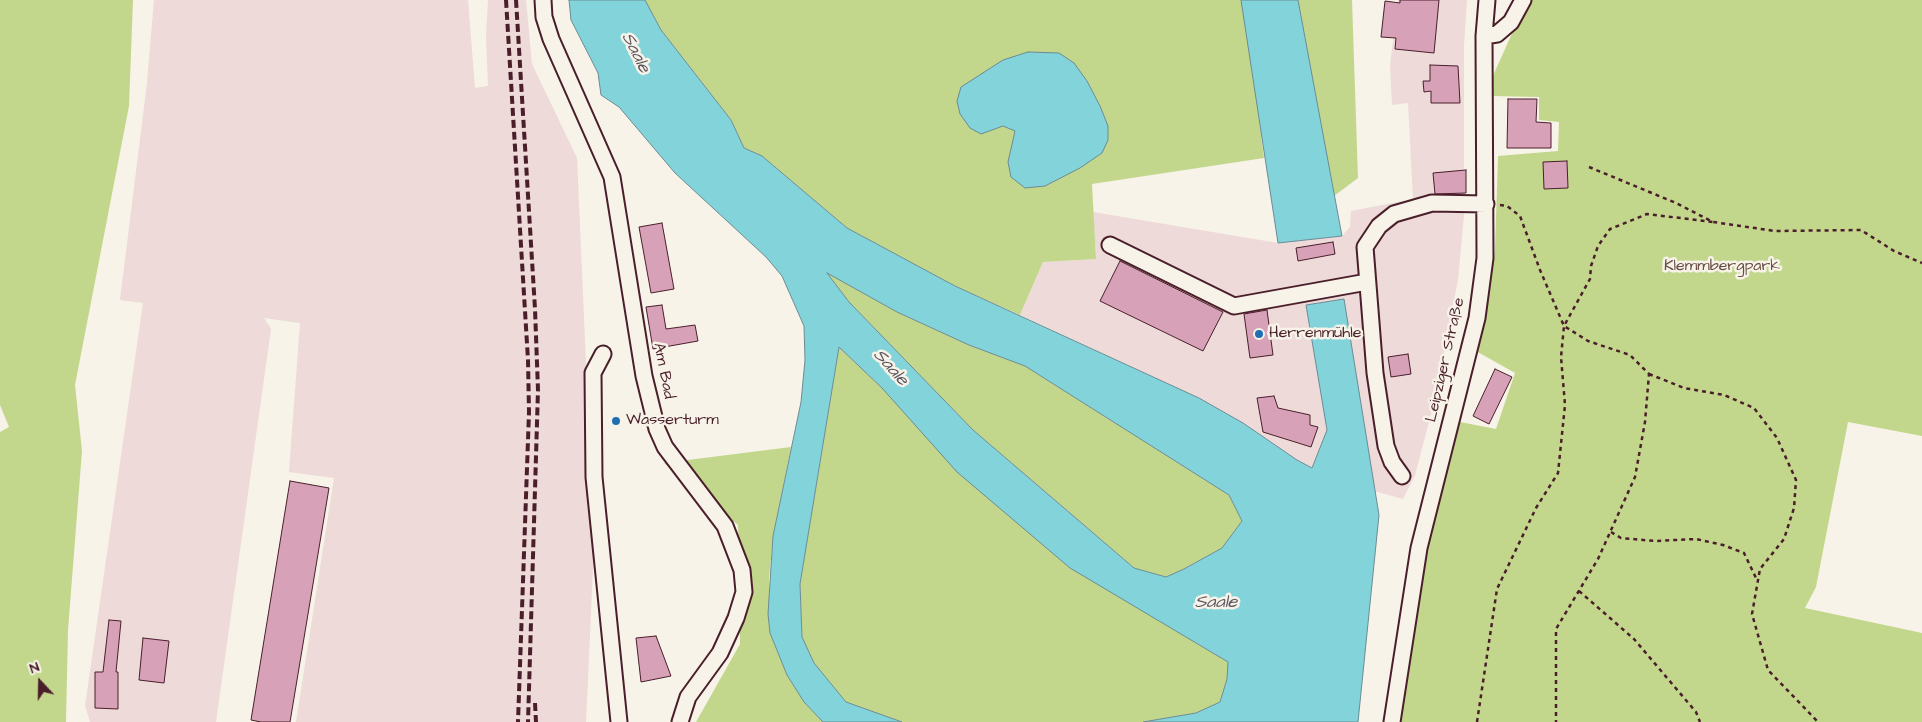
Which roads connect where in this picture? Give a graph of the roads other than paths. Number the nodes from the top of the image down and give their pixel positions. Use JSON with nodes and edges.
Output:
{"nodes":[{"id":1,"x":543,"y":0,"type":"edge"},
{"id":2,"x":1487,"y":0,"type":"edge"},
{"id":3,"x":1523,"y":0,"type":"edge"},
{"id":4,"x":1484,"y":36,"type":"junction"},
{"id":5,"x":1486,"y":204,"type":"junction"},
{"id":6,"x":1110,"y":245,"type":"dead end"},
{"id":7,"x":1367,"y":282,"type":"junction"},
{"id":8,"x":603,"y":354,"type":"dead end"},
{"id":9,"x":1402,"y":476,"type":"dead end"},
{"id":10,"x":619,"y":722,"type":"edge"},
{"id":11,"x":680,"y":722,"type":"edge"},
{"id":12,"x":1392,"y":722,"type":"edge"}],
"edges":[{"from":1,"to":11,"type":"street","name":"Am Bad"},
{"from":2,"to":4,"type":"street","name":"Leipziger Straße"},
{"from":3,"to":4,"type":"street"},
{"from":4,"to":5,"type":"street","name":"Leipziger Straße"},
{"from":5,"to":7,"type":"street"},
{"from":5,"to":12,"type":"street","name":"Leipziger Straße"},
{"from":6,"to":7,"type":"street"},
{"from":7,"to":9,"type":"street"},
{"from":8,"to":10,"type":"street"}]}
